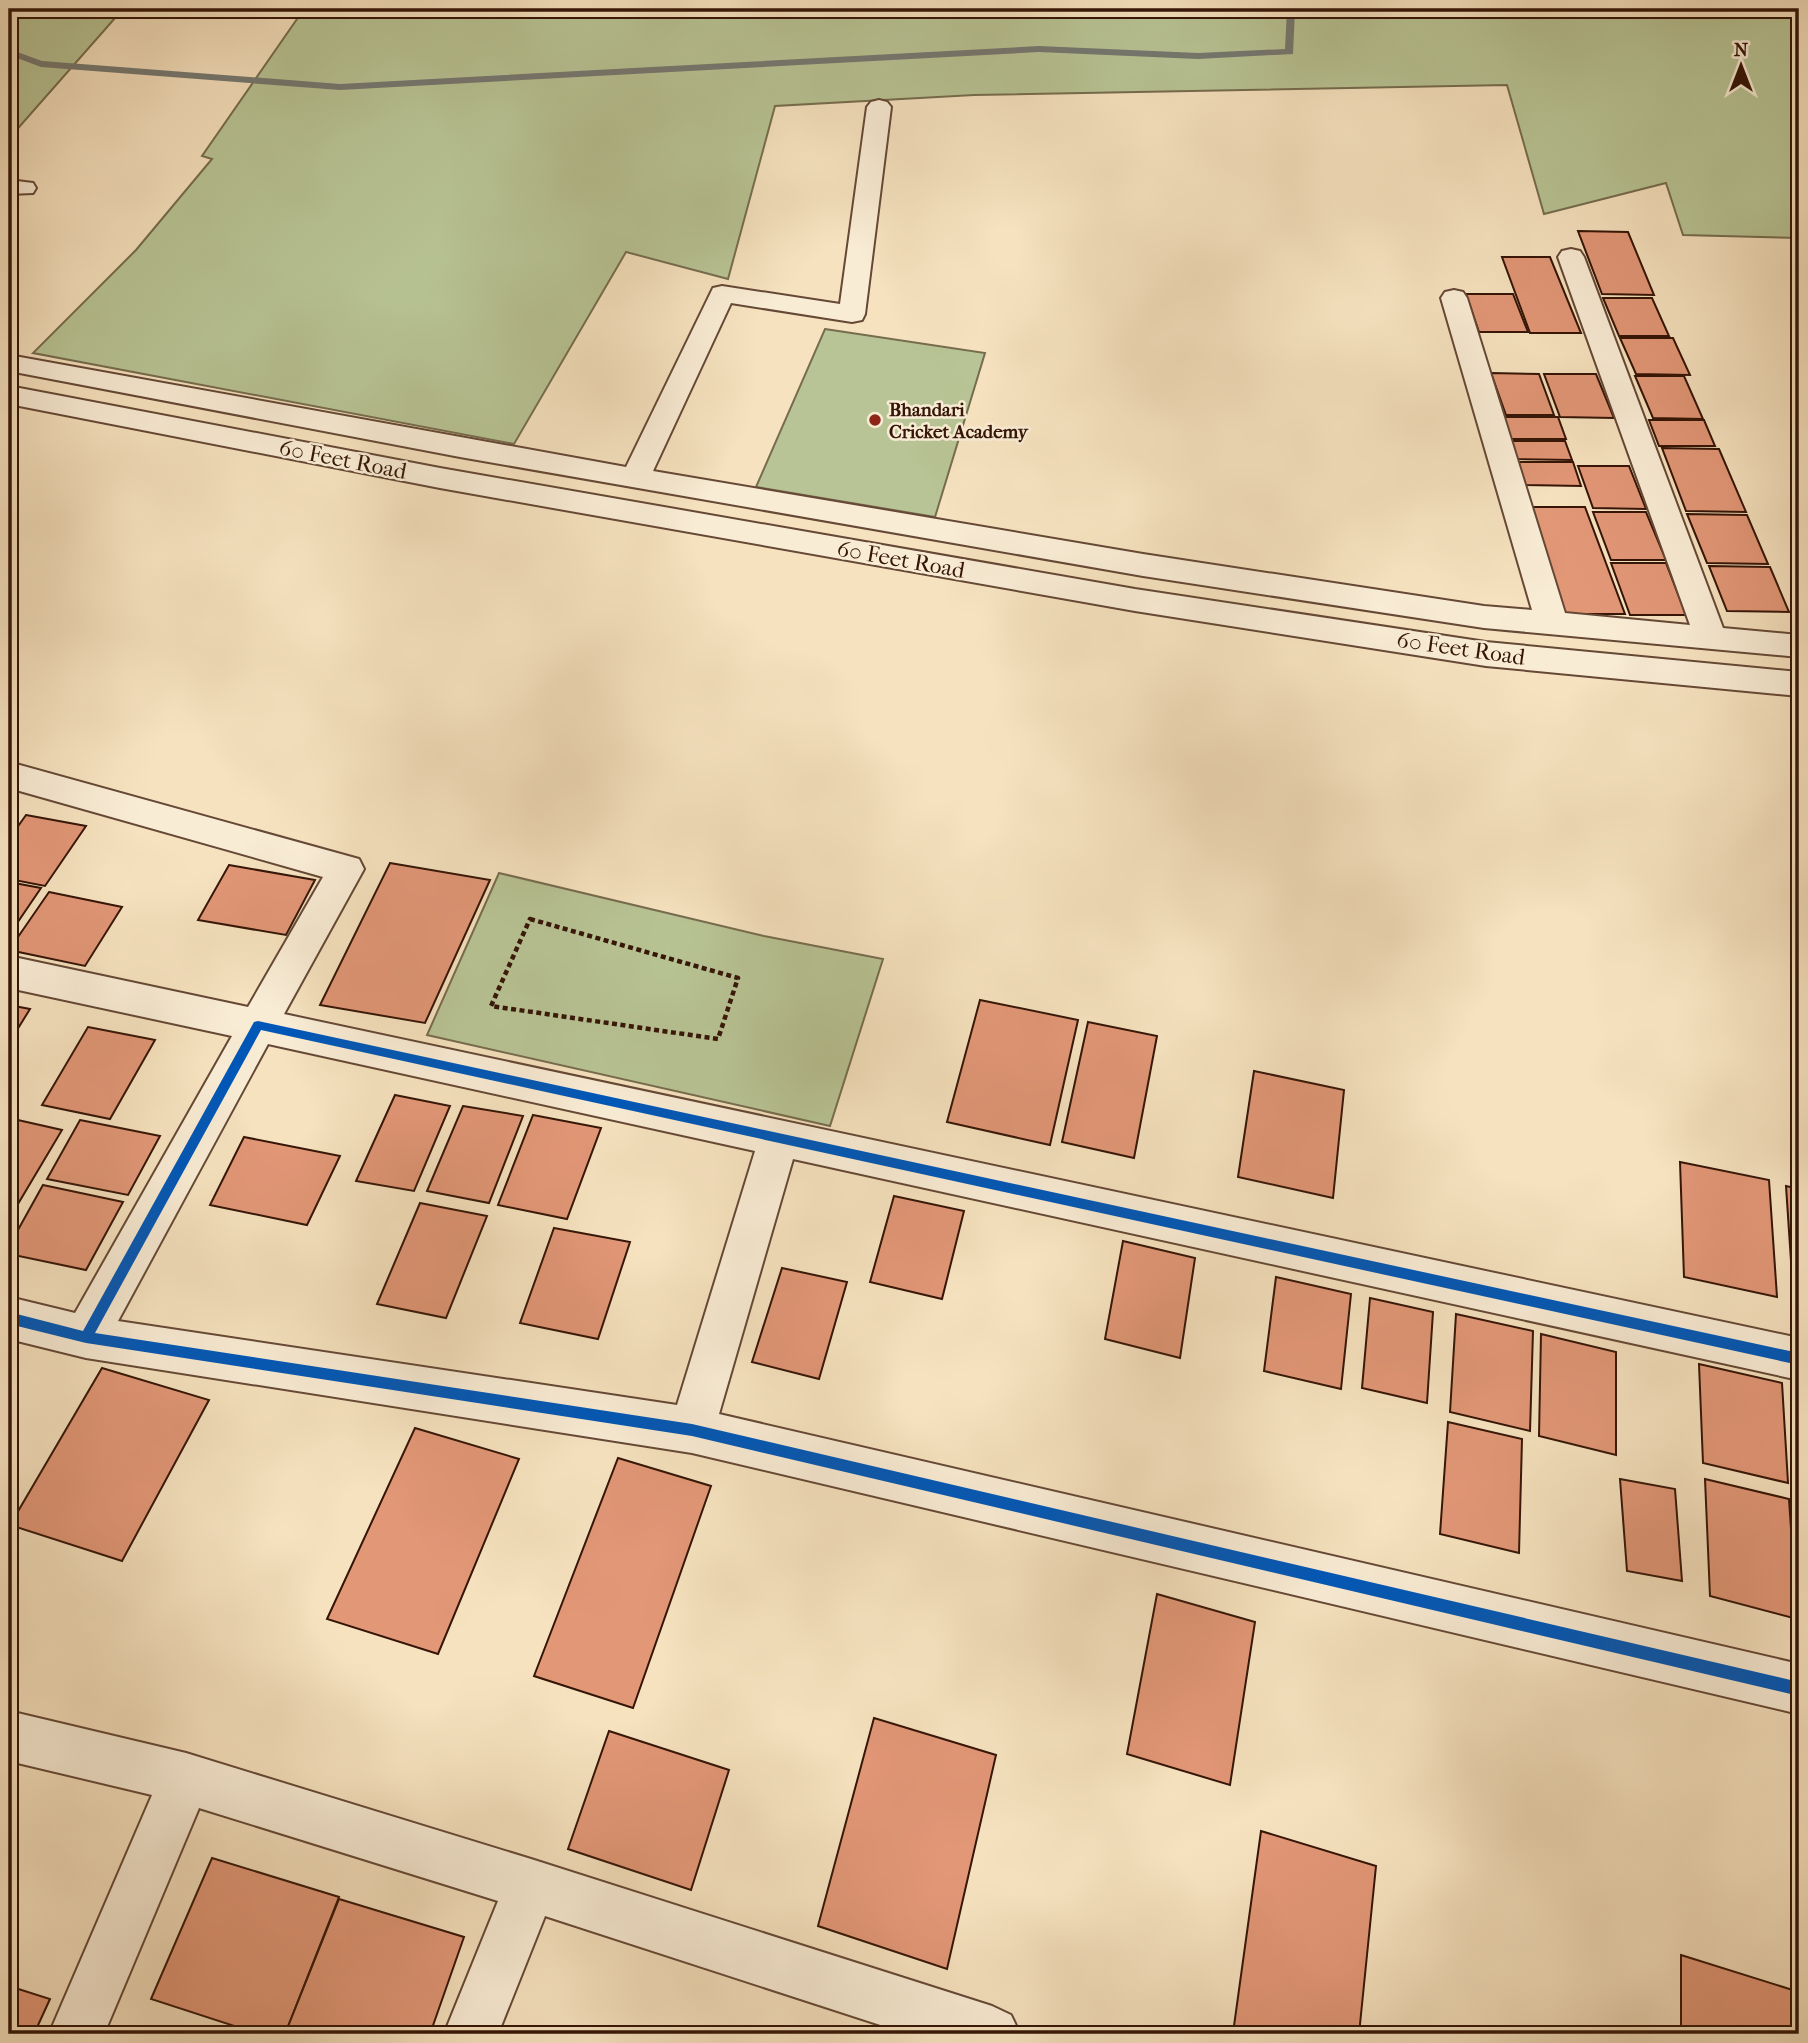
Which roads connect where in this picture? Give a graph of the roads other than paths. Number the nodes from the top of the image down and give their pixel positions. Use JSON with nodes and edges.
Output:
{"nodes":[{"id":1,"x":879,"y":107,"type":"dead end"},
{"id":2,"x":1571,"y":257,"type":"dead end"},
{"id":3,"x":1454,"y":298,"type":"dead end"},
{"id":4,"x":9,"y":363,"type":"edge"},
{"id":5,"x":9,"y":395,"type":"edge"},
{"id":6,"x":635,"y":478,"type":"junction"},
{"id":7,"x":1552,"y":623,"type":"junction"},
{"id":8,"x":1711,"y":638,"type":"junction"},
{"id":9,"x":1799,"y":646,"type":"edge"},
{"id":10,"x":1799,"y":684,"type":"edge"},
{"id":11,"x":9,"y":775,"type":"edge"},
{"id":12,"x":9,"y":972,"type":"edge"},
{"id":13,"x":258,"y":1025,"type":"junction"},
{"id":14,"x":779,"y":1138,"type":"junction"},
{"id":15,"x":9,"y":1318,"type":"edge"},
{"id":16,"x":86,"y":1337,"type":"junction"},
{"id":17,"x":1799,"y":1359,"type":"edge"},
{"id":18,"x":692,"y":1430,"type":"junction"},
{"id":19,"x":1799,"y":1689,"type":"edge"},
{"id":20,"x":9,"y":1736,"type":"edge"},
{"id":21,"x":186,"y":1777,"type":"junction"},
{"id":22,"x":531,"y":1885,"type":"junction"},
{"id":23,"x":76,"y":2034,"type":"edge"},
{"id":24,"x":471,"y":2034,"type":"edge"},
{"id":25,"x":992,"y":2034,"type":"edge"}],
"edges":[{"from":1,"to":6,"type":"street"},
{"from":2,"to":8,"type":"street"},
{"from":3,"to":7,"type":"street"},
{"from":4,"to":6,"type":"street","name":"60 Feet Road"},
{"from":5,"to":10,"type":"street","name":"60 Feet Road"},
{"from":6,"to":7,"type":"street","name":"60 Feet Road"},
{"from":7,"to":8,"type":"street","name":"60 Feet Road"},
{"from":8,"to":9,"type":"street","name":"60 Feet Road"},
{"from":11,"to":13,"type":"street"},
{"from":12,"to":13,"type":"street"},
{"from":13,"to":14,"type":"street"},
{"from":13,"to":16,"type":"street"},
{"from":14,"to":17,"type":"street"},
{"from":14,"to":18,"type":"street"},
{"from":15,"to":16,"type":"street"},
{"from":16,"to":18,"type":"street"},
{"from":18,"to":19,"type":"street"},
{"from":20,"to":21,"type":"street"},
{"from":21,"to":22,"type":"street"},
{"from":21,"to":23,"type":"street"},
{"from":22,"to":24,"type":"street"},
{"from":22,"to":25,"type":"street"}]}
